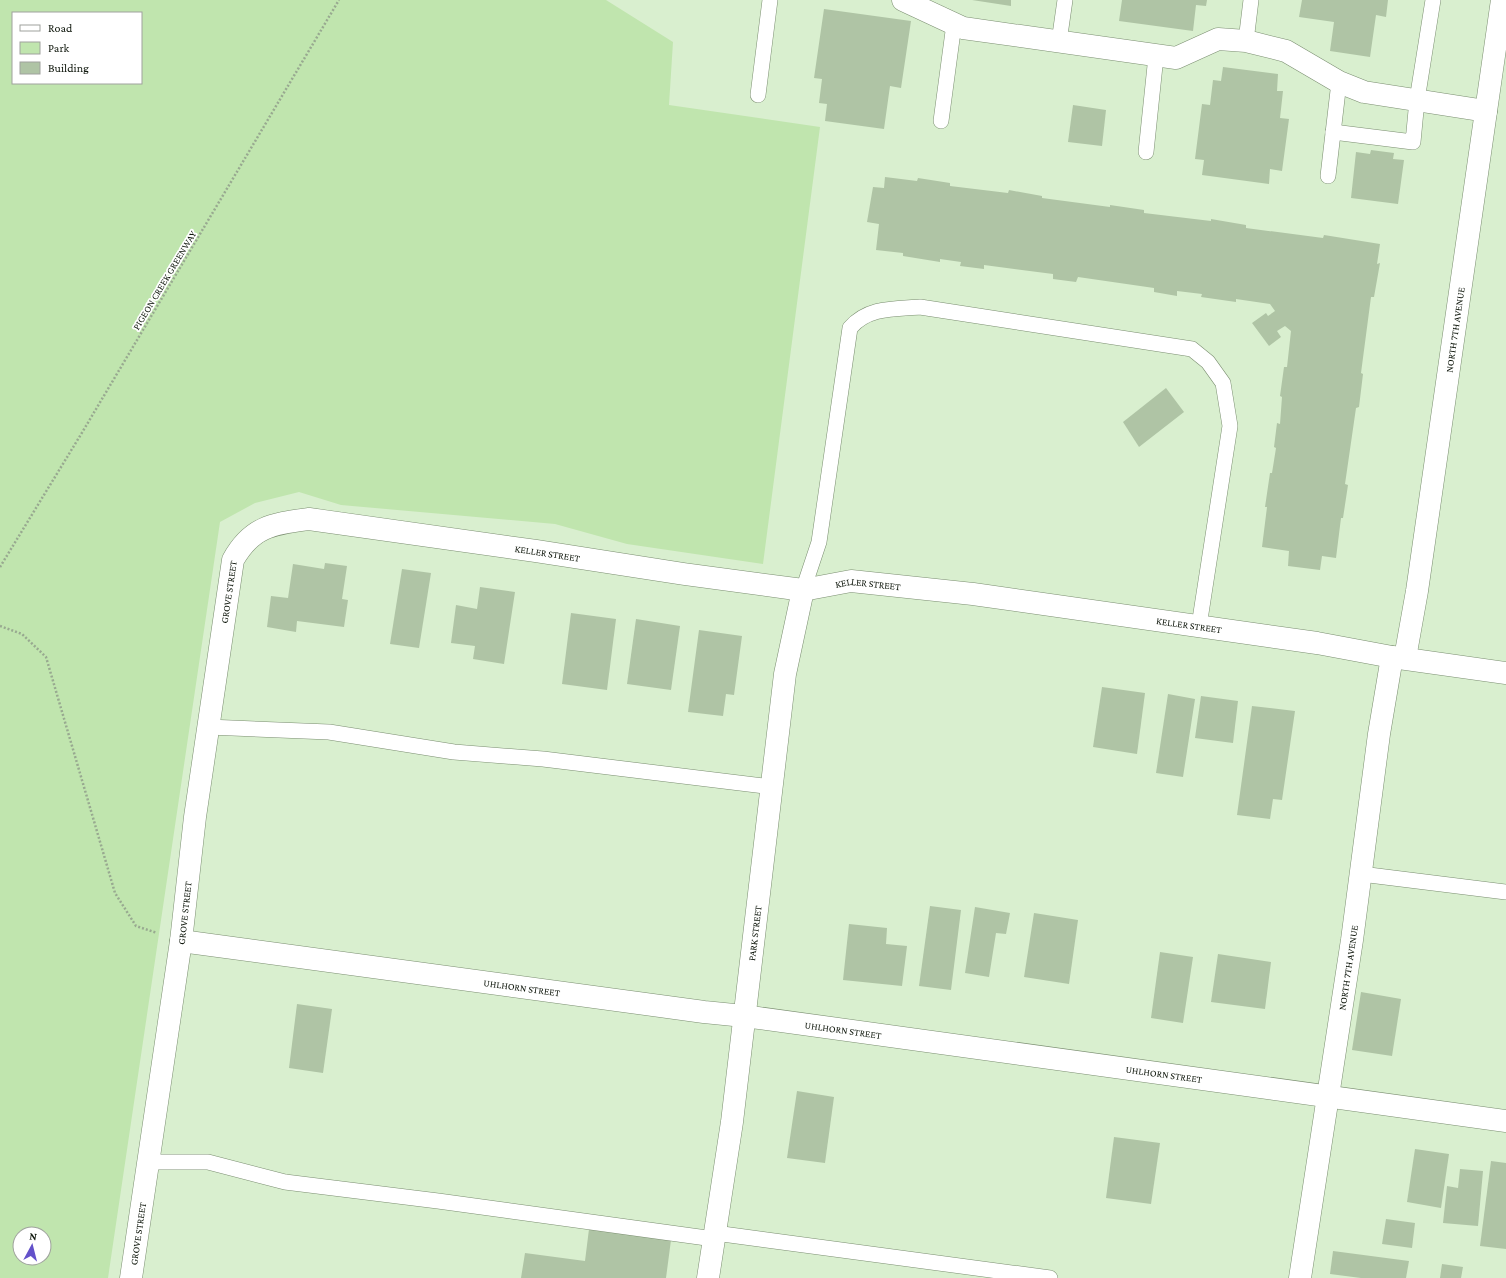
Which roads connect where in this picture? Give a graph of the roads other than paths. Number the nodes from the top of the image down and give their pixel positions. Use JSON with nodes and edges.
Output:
{"nodes":[{"id":1,"x":770,"y":0,"type":"edge"},
{"id":2,"x":903,"y":0,"type":"edge"},
{"id":3,"x":1065,"y":0,"type":"edge"},
{"id":4,"x":1251,"y":0,"type":"edge"},
{"id":5,"x":1433,"y":0,"type":"edge"},
{"id":6,"x":1502,"y":0,"type":"edge"},
{"id":7,"x":954,"y":24,"type":"junction"},
{"id":8,"x":1246,"y":41,"type":"junction"},
{"id":9,"x":1059,"y":42,"type":"junction"},
{"id":10,"x":1156,"y":56,"type":"junction"},
{"id":11,"x":1338,"y":82,"type":"junction"},
{"id":12,"x":758,"y":95,"type":"dead end"},
{"id":13,"x":1417,"y":100,"type":"junction"},
{"id":14,"x":1486,"y":111,"type":"junction"},
{"id":15,"x":941,"y":121,"type":"dead end"},
{"id":16,"x":1333,"y":132,"type":"junction"},
{"id":17,"x":1146,"y":152,"type":"dead end"},
{"id":18,"x":1328,"y":176,"type":"dead end"},
{"id":19,"x":238,"y":550,"type":"joint"},
{"id":20,"x":804,"y":590,"type":"junction"},
{"id":21,"x":1199,"y":626,"type":"junction"},
{"id":22,"x":1399,"y":658,"type":"junction"},
{"id":23,"x":1506,"y":673,"type":"edge"},
{"id":24,"x":208,"y":727,"type":"junction"},
{"id":25,"x":772,"y":787,"type":"junction"},
{"id":26,"x":1361,"y":874,"type":"junction"},
{"id":27,"x":1506,"y":892,"type":"edge"},
{"id":28,"x":180,"y":940,"type":"junction"},
{"id":29,"x":744,"y":1016,"type":"junction"},
{"id":30,"x":1328,"y":1096,"type":"junction"},
{"id":31,"x":1506,"y":1121,"type":"edge"},
{"id":32,"x":148,"y":1162,"type":"junction"},
{"id":33,"x":715,"y":1236,"type":"junction"},
{"id":34,"x":131,"y":1278,"type":"edge"},
{"id":35,"x":708,"y":1278,"type":"edge"},
{"id":36,"x":1050,"y":1278,"type":"edge"},
{"id":37,"x":1300,"y":1278,"type":"edge"}],
"edges":[{"from":1,"to":12,"type":"lane"},
{"from":2,"to":7,"type":"street"},
{"from":3,"to":9,"type":"lane"},
{"from":4,"to":8,"type":"lane"},
{"from":5,"to":13,"type":"lane"},
{"from":6,"to":14,"type":"street","name":"NORTH 7TH AVENUE"},
{"from":7,"to":9,"type":"street"},
{"from":7,"to":15,"type":"lane"},
{"from":8,"to":10,"type":"street"},
{"from":8,"to":11,"type":"street"},
{"from":9,"to":10,"type":"street"},
{"from":10,"to":17,"type":"lane"},
{"from":11,"to":13,"type":"street"},
{"from":11,"to":16,"type":"lane"},
{"from":13,"to":14,"type":"street"},
{"from":13,"to":16,"type":"lane"},
{"from":14,"to":22,"type":"street","name":"NORTH 7TH AVENUE"},
{"from":16,"to":18,"type":"lane"},
{"from":19,"to":20,"type":"street","name":"KELLER STREET"},
{"from":19,"to":24,"type":"street","name":"GROVE STREET"},
{"from":20,"to":21,"type":"street","name":"KELLER STREET"},
{"from":20,"to":21,"type":"lane"},
{"from":20,"to":25,"type":"street","name":"PARK STREET"},
{"from":21,"to":22,"type":"street","name":"KELLER STREET"},
{"from":22,"to":23,"type":"street","name":"KELLER STREET"},
{"from":22,"to":26,"type":"street","name":"NORTH 7TH AVENUE"},
{"from":24,"to":25,"type":"lane"},
{"from":24,"to":28,"type":"street","name":"GROVE STREET"},
{"from":25,"to":29,"type":"street","name":"PARK STREET"},
{"from":26,"to":27,"type":"lane"},
{"from":26,"to":30,"type":"street","name":"NORTH 7TH AVENUE"},
{"from":28,"to":29,"type":"street","name":"UHLHORN STREET"},
{"from":28,"to":32,"type":"street","name":"GROVE STREET"},
{"from":29,"to":30,"type":"street","name":"UHLHORN STREET"},
{"from":29,"to":33,"type":"street","name":"PARK STREET"},
{"from":30,"to":31,"type":"street","name":"UHLHORN STREET"},
{"from":30,"to":37,"type":"street","name":"NORTH 7TH AVENUE"},
{"from":32,"to":33,"type":"lane"},
{"from":32,"to":34,"type":"street","name":"GROVE STREET"},
{"from":33,"to":35,"type":"street","name":"PARK STREET"},
{"from":33,"to":36,"type":"lane"}]}
